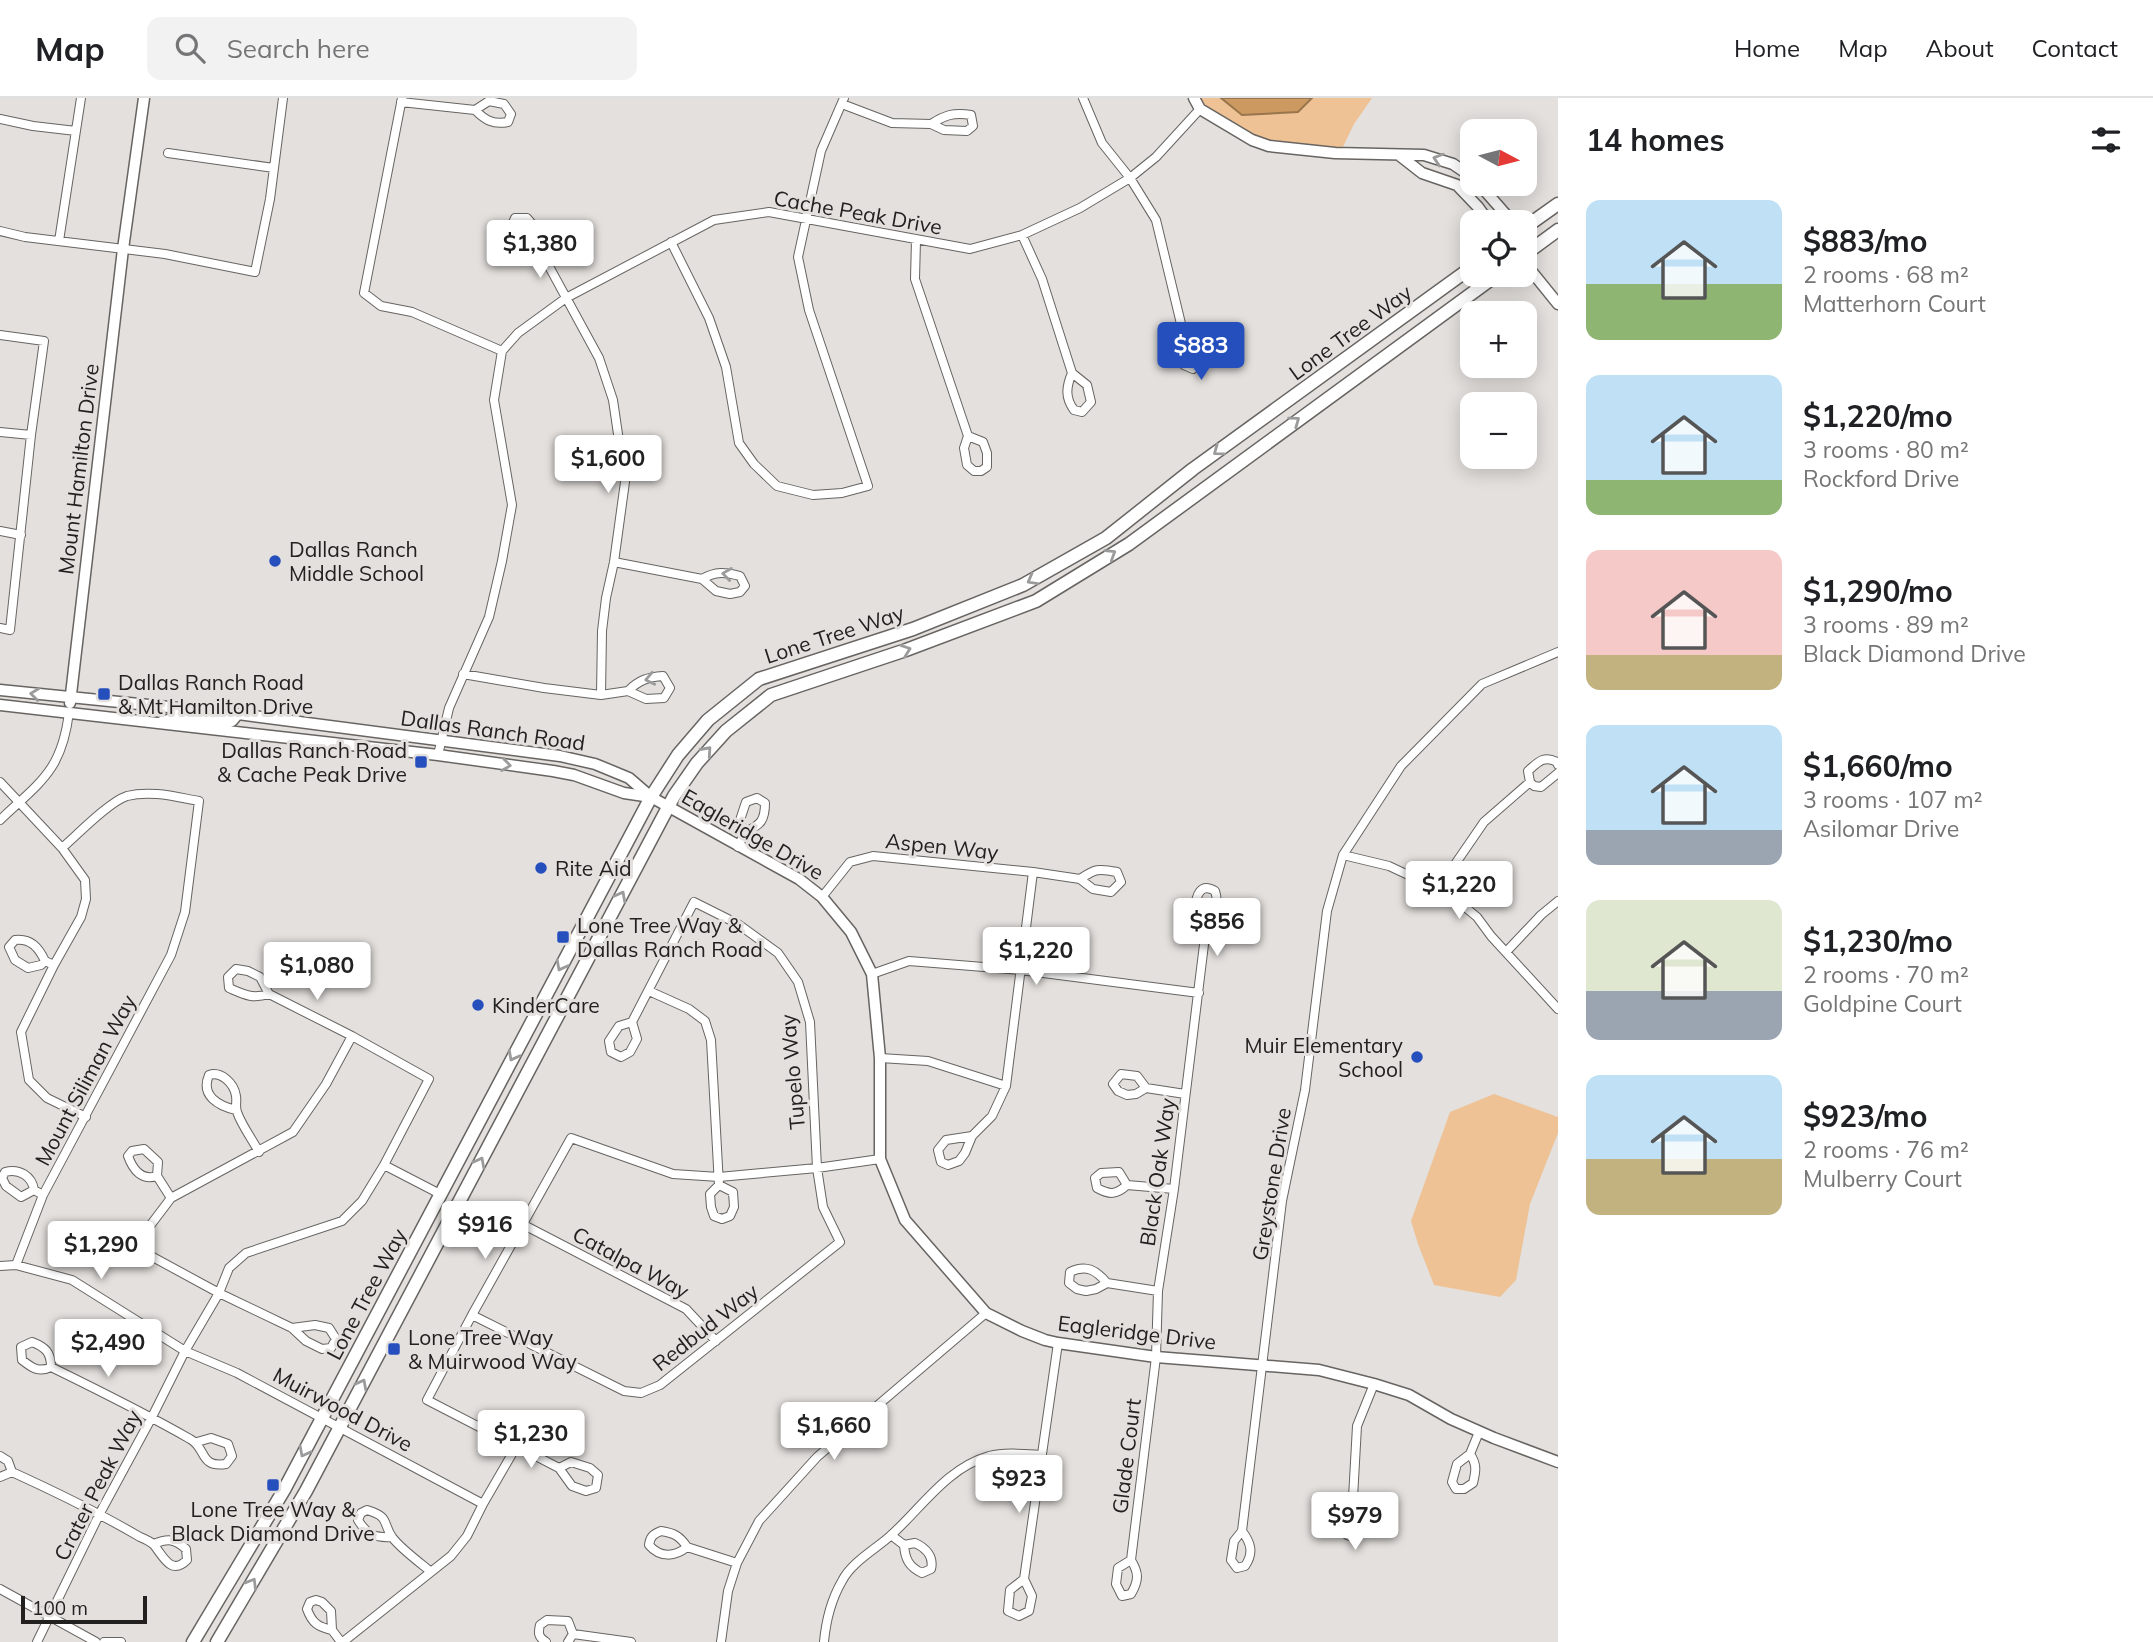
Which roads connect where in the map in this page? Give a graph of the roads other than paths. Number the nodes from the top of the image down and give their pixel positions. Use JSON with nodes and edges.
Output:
{"nodes":[{"id":1,"x":81,"y":98,"type":"edge"},
{"id":2,"x":144,"y":98,"type":"edge"},
{"id":3,"x":283,"y":98,"type":"edge"},
{"id":4,"x":1083,"y":98,"type":"edge"},
{"id":5,"x":1194,"y":98,"type":"edge"},
{"id":6,"x":401,"y":100,"type":"edge"},
{"id":7,"x":843,"y":101,"type":"edge"},
{"id":8,"x":1200,"y":109,"type":"junction"},
{"id":9,"x":475,"y":110,"type":"dead end"},
{"id":10,"x":0,"y":119,"type":"edge"},
{"id":11,"x":931,"y":124,"type":"dead end"},
{"id":12,"x":76,"y":131,"type":"junction"},
{"id":13,"x":167,"y":153,"type":"dead end"},
{"id":14,"x":1399,"y":155,"type":"junction"},
{"id":15,"x":274,"y":168,"type":"junction"},
{"id":16,"x":1460,"y":169,"type":"edge"},
{"id":17,"x":1130,"y":178,"type":"junction"},
{"id":18,"x":1490,"y":196,"type":"edge"},
{"id":19,"x":1558,"y":204,"type":"edge"},
{"id":20,"x":1480,"y":210,"type":"edge"},
{"id":21,"x":1502,"y":210,"type":"edge"},
{"id":22,"x":806,"y":218,"type":"junction"},
{"id":23,"x":1537,"y":219,"type":"edge"},
{"id":24,"x":1558,"y":230,"type":"edge"},
{"id":25,"x":0,"y":231,"type":"edge"},
{"id":26,"x":1022,"y":235,"type":"junction"},
{"id":27,"x":916,"y":240,"type":"junction"},
{"id":28,"x":59,"y":241,"type":"junction"},
{"id":29,"x":671,"y":242,"type":"junction"},
{"id":30,"x":1537,"y":245,"type":"edge"},
{"id":31,"x":539,"y":248,"type":"dead end"},
{"id":32,"x":123,"y":249,"type":"junction"},
{"id":33,"x":1460,"y":276,"type":"edge"},
{"id":34,"x":1537,"y":277,"type":"edge"},
{"id":35,"x":1481,"y":287,"type":"edge"},
{"id":36,"x":566,"y":298,"type":"junction"},
{"id":37,"x":1558,"y":304,"type":"edge"},
{"id":38,"x":1183,"y":332,"type":"dead end"},
{"id":39,"x":0,"y":335,"type":"edge"},
{"id":40,"x":502,"y":351,"type":"junction"},
{"id":41,"x":1072,"y":373,"type":"dead end"},
{"id":42,"x":0,"y":432,"type":"edge"},
{"id":43,"x":31,"y":435,"type":"junction"},
{"id":44,"x":968,"y":436,"type":"dead end"},
{"id":45,"x":0,"y":531,"type":"edge"},
{"id":46,"x":21,"y":535,"type":"junction"},
{"id":47,"x":614,"y":562,"type":"junction"},
{"id":48,"x":702,"y":579,"type":"junction"},
{"id":49,"x":0,"y":628,"type":"edge"},
{"id":50,"x":1558,"y":652,"type":"edge"},
{"id":51,"x":463,"y":674,"type":"junction"},
{"id":52,"x":0,"y":690,"type":"edge"},
{"id":53,"x":628,"y":691,"type":"junction"},
{"id":54,"x":601,"y":695,"type":"junction"},
{"id":55,"x":70,"y":698,"type":"junction"},
{"id":56,"x":0,"y":705,"type":"edge"},
{"id":57,"x":69,"y":712,"type":"junction"},
{"id":58,"x":238,"y":714,"type":"junction"},
{"id":59,"x":155,"y":724,"type":"junction"},
{"id":60,"x":440,"y":741,"type":"junction"},
{"id":61,"x":438,"y":755,"type":"junction"},
{"id":62,"x":1558,"y":765,"type":"edge"},
{"id":63,"x":1558,"y":773,"type":"edge"},
{"id":64,"x":0,"y":782,"type":"edge"},
{"id":65,"x":1530,"y":782,"type":"junction"},
{"id":66,"x":651,"y":797,"type":"junction"},
{"id":67,"x":18,"y":803,"type":"junction"},
{"id":68,"x":668,"y":807,"type":"junction"},
{"id":69,"x":0,"y":820,"type":"edge"},
{"id":70,"x":745,"y":831,"type":"dead end"},
{"id":71,"x":738,"y":847,"type":"junction"},
{"id":72,"x":62,"y":848,"type":"junction"},
{"id":73,"x":1343,"y":856,"type":"junction"},
{"id":74,"x":1033,"y":872,"type":"junction"},
{"id":75,"x":1080,"y":879,"type":"junction"},
{"id":76,"x":1438,"y":889,"type":"junction"},
{"id":77,"x":822,"y":897,"type":"junction"},
{"id":78,"x":1558,"y":901,"type":"edge"},
{"id":79,"x":1208,"y":920,"type":"dead end"},
{"id":80,"x":1506,"y":952,"type":"junction"},
{"id":81,"x":1020,"y":970,"type":"junction"},
{"id":82,"x":872,"y":974,"type":"junction"},
{"id":83,"x":649,"y":991,"type":"junction"},
{"id":84,"x":1199,"y":993,"type":"junction"},
{"id":85,"x":270,"y":994,"type":"junction"},
{"id":86,"x":545,"y":996,"type":"junction"},
{"id":87,"x":1558,"y":1009,"type":"edge"},
{"id":88,"x":632,"y":1022,"type":"dead end"},
{"id":89,"x":352,"y":1036,"type":"junction"},
{"id":90,"x":880,"y":1058,"type":"junction"},
{"id":91,"x":525,"y":1077,"type":"junction"},
{"id":92,"x":1006,"y":1086,"type":"junction"},
{"id":93,"x":1146,"y":1088,"type":"dead end"},
{"id":94,"x":1185,"y":1094,"type":"junction"},
{"id":95,"x":236,"y":1110,"type":"junction"},
{"id":96,"x":86,"y":1117,"type":"junction"},
{"id":97,"x":972,"y":1136,"type":"junction"},
{"id":98,"x":259,"y":1152,"type":"junction"},
{"id":99,"x":880,"y":1159,"type":"junction"},
{"id":100,"x":384,"y":1165,"type":"junction"},
{"id":101,"x":817,"y":1168,"type":"junction"},
{"id":102,"x":157,"y":1176,"type":"dead end"},
{"id":103,"x":719,"y":1181,"type":"junction"},
{"id":104,"x":1127,"y":1185,"type":"dead end"},
{"id":105,"x":1174,"y":1189,"type":"junction"},
{"id":106,"x":34,"y":1190,"type":"dead end"},
{"id":107,"x":440,"y":1194,"type":"junction"},
{"id":108,"x":43,"y":1195,"type":"junction"},
{"id":109,"x":171,"y":1198,"type":"junction"},
{"id":110,"x":522,"y":1224,"type":"junction"},
{"id":111,"x":16,"y":1265,"type":"junction"},
{"id":112,"x":0,"y":1266,"type":"edge"},
{"id":113,"x":1107,"y":1283,"type":"dead end"},
{"id":114,"x":1158,"y":1291,"type":"junction"},
{"id":115,"x":219,"y":1293,"type":"junction"},
{"id":116,"x":986,"y":1313,"type":"junction"},
{"id":117,"x":472,"y":1315,"type":"junction"},
{"id":118,"x":292,"y":1328,"type":"junction"},
{"id":119,"x":716,"y":1341,"type":"junction"},
{"id":120,"x":1058,"y":1343,"type":"junction"},
{"id":121,"x":185,"y":1351,"type":"junction"},
{"id":122,"x":1156,"y":1357,"type":"junction"},
{"id":123,"x":1263,"y":1365,"type":"junction"},
{"id":124,"x":51,"y":1367,"type":"dead end"},
{"id":125,"x":1374,"y":1384,"type":"junction"},
{"id":126,"x":152,"y":1417,"type":"junction"},
{"id":127,"x":322,"y":1418,"type":"junction"},
{"id":128,"x":339,"y":1427,"type":"junction"},
{"id":129,"x":1479,"y":1432,"type":"junction"},
{"id":130,"x":197,"y":1443,"type":"dead end"},
{"id":131,"x":516,"y":1447,"type":"junction"},
{"id":132,"x":1470,"y":1454,"type":"dead end"},
{"id":133,"x":1042,"y":1455,"type":"junction"},
{"id":134,"x":0,"y":1456,"type":"edge"},
{"id":135,"x":1558,"y":1461,"type":"edge"},
{"id":136,"x":559,"y":1468,"type":"junction"},
{"id":137,"x":12,"y":1472,"type":"junction"},
{"id":138,"x":0,"y":1477,"type":"edge"},
{"id":139,"x":1353,"y":1498,"type":"dead end"},
{"id":140,"x":483,"y":1504,"type":"junction"},
{"id":141,"x":100,"y":1513,"type":"junction"},
{"id":142,"x":1242,"y":1531,"type":"dead end"},
{"id":143,"x":891,"y":1535,"type":"junction"},
{"id":144,"x":392,"y":1536,"type":"dead end"},
{"id":145,"x":154,"y":1544,"type":"dead end"},
{"id":146,"x":904,"y":1545,"type":"dead end"},
{"id":147,"x":687,"y":1547,"type":"dead end"},
{"id":148,"x":1130,"y":1560,"type":"dead end"},
{"id":149,"x":737,"y":1563,"type":"junction"},
{"id":150,"x":430,"y":1572,"type":"junction"},
{"id":151,"x":1024,"y":1580,"type":"dead end"},
{"id":152,"x":0,"y":1589,"type":"edge"},
{"id":153,"x":50,"y":1616,"type":"junction"},
{"id":154,"x":332,"y":1630,"type":"dead end"},
{"id":155,"x":571,"y":1638,"type":"edge"},
{"id":156,"x":37,"y":1642,"type":"edge"},
{"id":157,"x":96,"y":1642,"type":"edge"},
{"id":158,"x":104,"y":1642,"type":"edge"},
{"id":159,"x":121,"y":1642,"type":"edge"},
{"id":160,"x":193,"y":1642,"type":"edge"},
{"id":161,"x":217,"y":1642,"type":"edge"},
{"id":162,"x":342,"y":1642,"type":"edge"},
{"id":163,"x":546,"y":1642,"type":"edge"},
{"id":164,"x":631,"y":1642,"type":"edge"},
{"id":165,"x":721,"y":1642,"type":"edge"},
{"id":166,"x":824,"y":1642,"type":"edge"}],
"edges":[{"from":1,"to":12,"type":"street"},
{"from":2,"to":32,"type":"street","name":"Mount Hamilton Drive"},
{"from":3,"to":15,"type":"street"},
{"from":4,"to":17,"type":"street"},
{"from":5,"to":8,"type":"street"},
{"from":6,"to":9,"type":"street"},
{"from":6,"to":40,"type":"street"},
{"from":7,"to":11,"type":"street"},
{"from":7,"to":22,"type":"street"},
{"from":8,"to":14,"type":"street"},
{"from":8,"to":17,"type":"street","name":"Cache Peak Drive"},
{"from":10,"to":12,"type":"street"},
{"from":12,"to":28,"type":"street"},
{"from":13,"to":15,"type":"street"},
{"from":16,"to":14,"type":"street","one_way":true},
{"from":14,"to":20,"type":"street"},
{"from":15,"to":32,"type":"street"},
{"from":17,"to":26,"type":"street","name":"Cache Peak Drive"},
{"from":17,"to":38,"type":"street"},
{"from":18,"to":21,"type":"street"},
{"from":19,"to":23,"type":"main road"},
{"from":22,"to":27,"type":"street","name":"Cache Peak Drive"},
{"from":22,"to":29,"type":"street","name":"Cache Peak Drive"},
{"from":22,"to":29,"type":"street"},
{"from":24,"to":30,"type":"main road"},
{"from":25,"to":28,"type":"street"},
{"from":26,"to":27,"type":"street","name":"Cache Peak Drive"},
{"from":26,"to":41,"type":"street"},
{"from":27,"to":44,"type":"street"},
{"from":28,"to":32,"type":"street"},
{"from":29,"to":36,"type":"street","name":"Cache Peak Drive"},
{"from":31,"to":36,"type":"street"},
{"from":32,"to":55,"type":"street","name":"Mount Hamilton Drive"},
{"from":33,"to":66,"type":"main road","name":"Lone Tree Way","one_way":true},
{"from":34,"to":37,"type":"street"},
{"from":68,"to":35,"type":"main road","name":"Lone Tree Way","one_way":true},
{"from":36,"to":40,"type":"street","name":"Cache Peak Drive"},
{"from":36,"to":47,"type":"street"},
{"from":39,"to":43,"type":"street"},
{"from":40,"to":51,"type":"street"},
{"from":42,"to":43,"type":"street"},
{"from":43,"to":46,"type":"street"},
{"from":45,"to":46,"type":"street"},
{"from":46,"to":49,"type":"street"},
{"from":47,"to":48,"type":"street"},
{"from":47,"to":54,"type":"street"},
{"from":48,"to":48,"type":"street","one_way":true},
{"from":50,"to":73,"type":"street","name":"Greystone Drive"},
{"from":51,"to":54,"type":"street"},
{"from":51,"to":60,"type":"street"},
{"from":55,"to":52,"type":"street","name":"Dallas Ranch Road","one_way":true},
{"from":53,"to":53,"type":"street","one_way":true},
{"from":53,"to":54,"type":"street"},
{"from":55,"to":57,"type":"street","name":"Mount Hamilton Drive"},
{"from":55,"to":58,"type":"street","name":"Dallas Ranch Road"},
{"from":56,"to":57,"type":"street","name":"Dallas Ranch Road"},
{"from":57,"to":59,"type":"street","name":"Dallas Ranch Road"},
{"from":57,"to":67,"type":"street","name":"Mount Hamilton Drive"},
{"from":58,"to":59,"type":"street"},
{"from":58,"to":60,"type":"street","name":"Dallas Ranch Road"},
{"from":59,"to":61,"type":"street","name":"Dallas Ranch Road"},
{"from":60,"to":61,"type":"street"},
{"from":60,"to":66,"type":"street","name":"Dallas Ranch Road"},
{"from":61,"to":66,"type":"street","name":"Dallas Ranch Road","one_way":true},
{"from":62,"to":65,"type":"street"},
{"from":63,"to":65,"type":"street"},
{"from":64,"to":67,"type":"street"},
{"from":65,"to":76,"type":"street"},
{"from":66,"to":68,"type":"street","name":"Eagleridge Drive"},
{"from":66,"to":86,"type":"main road","name":"Lone Tree Way","one_way":true},
{"from":67,"to":69,"type":"street","name":"Mount Hamilton Drive"},
{"from":67,"to":72,"type":"street"},
{"from":68,"to":71,"type":"street","name":"Eagleridge Drive"},
{"from":91,"to":68,"type":"main road","name":"Lone Tree Way","one_way":true},
{"from":70,"to":71,"type":"street"},
{"from":71,"to":77,"type":"street","name":"Eagleridge Drive"},
{"from":72,"to":96,"type":"street"},
{"from":72,"to":96,"type":"street","name":"Mount Siliman Way"},
{"from":73,"to":76,"type":"street"},
{"from":73,"to":123,"type":"street","name":"Greystone Drive"},
{"from":74,"to":75,"type":"street","name":"Aspen Way"},
{"from":74,"to":77,"type":"street","name":"Aspen Way"},
{"from":74,"to":81,"type":"street"},
{"from":75,"to":75,"type":"street"},
{"from":76,"to":80,"type":"street"},
{"from":77,"to":82,"type":"street","name":"Eagleridge Drive"},
{"from":78,"to":80,"type":"street"},
{"from":79,"to":84,"type":"street","name":"Black Oak Way"},
{"from":80,"to":87,"type":"street"},
{"from":81,"to":82,"type":"street"},
{"from":81,"to":84,"type":"street"},
{"from":81,"to":92,"type":"street"},
{"from":82,"to":90,"type":"street","name":"Eagleridge Drive"},
{"from":83,"to":88,"type":"street"},
{"from":83,"to":101,"type":"street","name":"Tupelo Way"},
{"from":83,"to":103,"type":"street"},
{"from":84,"to":94,"type":"street","name":"Black Oak Way"},
{"from":85,"to":85,"type":"street"},
{"from":85,"to":89,"type":"street"},
{"from":86,"to":91,"type":"main road"},
{"from":86,"to":107,"type":"main road","name":"Lone Tree Way","one_way":true},
{"from":89,"to":98,"type":"street"},
{"from":89,"to":100,"type":"street","name":"Crater Peak Way"},
{"from":90,"to":92,"type":"street"},
{"from":90,"to":99,"type":"street","name":"Eagleridge Drive"},
{"from":128,"to":91,"type":"main road","name":"Lone Tree Way","one_way":true},
{"from":92,"to":97,"type":"street"},
{"from":93,"to":94,"type":"street"},
{"from":94,"to":105,"type":"street","name":"Black Oak Way"},
{"from":95,"to":95,"type":"street"},
{"from":95,"to":98,"type":"street"},
{"from":96,"to":108,"type":"street","name":"Mount Siliman Way"},
{"from":97,"to":97,"type":"street"},
{"from":98,"to":109,"type":"street"},
{"from":99,"to":101,"type":"street"},
{"from":99,"to":116,"type":"street","name":"Eagleridge Drive"},
{"from":100,"to":107,"type":"street"},
{"from":100,"to":115,"type":"street","name":"Crater Peak Way"},
{"from":101,"to":103,"type":"street"},
{"from":101,"to":119,"type":"street","name":"Redbud Way"},
{"from":102,"to":109,"type":"street"},
{"from":103,"to":110,"type":"street"},
{"from":104,"to":105,"type":"street"},
{"from":105,"to":114,"type":"street","name":"Black Oak Way"},
{"from":106,"to":108,"type":"street"},
{"from":107,"to":127,"type":"main road","name":"Lone Tree Way"},
{"from":108,"to":111,"type":"street","name":"Mount Siliman Way"},
{"from":109,"to":115,"type":"street"},
{"from":110,"to":117,"type":"street"},
{"from":110,"to":119,"type":"street","name":"Catalpa Way"},
{"from":111,"to":112,"type":"street","name":"Muirwood Drive"},
{"from":111,"to":121,"type":"street","name":"Muirwood Drive"},
{"from":113,"to":114,"type":"street"},
{"from":114,"to":122,"type":"street","name":"Black Oak Way"},
{"from":115,"to":118,"type":"street"},
{"from":115,"to":121,"type":"street","name":"Crater Peak Way"},
{"from":116,"to":120,"type":"street","name":"Eagleridge Drive"},
{"from":116,"to":149,"type":"street"},
{"from":117,"to":119,"type":"street","name":"Redbud Way"},
{"from":117,"to":131,"type":"street"},
{"from":118,"to":118,"type":"street"},
{"from":120,"to":122,"type":"street","name":"Eagleridge Drive"},
{"from":120,"to":133,"type":"street"},
{"from":121,"to":126,"type":"street","name":"Crater Peak Way"},
{"from":121,"to":127,"type":"street","name":"Muirwood Drive"},
{"from":122,"to":123,"type":"street","name":"Eagleridge Drive"},
{"from":122,"to":148,"type":"street","name":"Glade Court"},
{"from":123,"to":125,"type":"street","name":"Eagleridge Drive"},
{"from":123,"to":142,"type":"street","name":"Greystone Drive"},
{"from":124,"to":126,"type":"street"},
{"from":125,"to":129,"type":"street","name":"Eagleridge Drive"},
{"from":125,"to":139,"type":"street"},
{"from":126,"to":130,"type":"street"},
{"from":126,"to":141,"type":"street","name":"Crater Peak Way"},
{"from":127,"to":128,"type":"street","name":"Muirwood Drive"},
{"from":127,"to":160,"type":"main road","name":"Lone Tree Way","one_way":true},
{"from":128,"to":140,"type":"street","name":"Muirwood Drive"},
{"from":161,"to":128,"type":"main road","name":"Lone Tree Way","one_way":true},
{"from":129,"to":132,"type":"street"},
{"from":129,"to":135,"type":"street","name":"Eagleridge Drive"},
{"from":131,"to":136,"type":"street"},
{"from":131,"to":140,"type":"street"},
{"from":133,"to":143,"type":"street"},
{"from":133,"to":151,"type":"street"},
{"from":134,"to":137,"type":"street"},
{"from":136,"to":136,"type":"street"},
{"from":137,"to":138,"type":"street"},
{"from":137,"to":141,"type":"street"},
{"from":140,"to":150,"type":"street"},
{"from":141,"to":145,"type":"street"},
{"from":141,"to":153,"type":"street","name":"Crater Peak Way"},
{"from":143,"to":146,"type":"street"},
{"from":143,"to":166,"type":"street"},
{"from":144,"to":150,"type":"street"},
{"from":147,"to":149,"type":"street"},
{"from":149,"to":165,"type":"street"},
{"from":150,"to":162,"type":"street"},
{"from":152,"to":153,"type":"street"},
{"from":153,"to":156,"type":"street","name":"Crater Peak Way"},
{"from":153,"to":157,"type":"street"},
{"from":154,"to":162,"type":"street"},
{"from":155,"to":163,"type":"street"},
{"from":155,"to":164,"type":"street"},
{"from":158,"to":159,"type":"street"}]}
